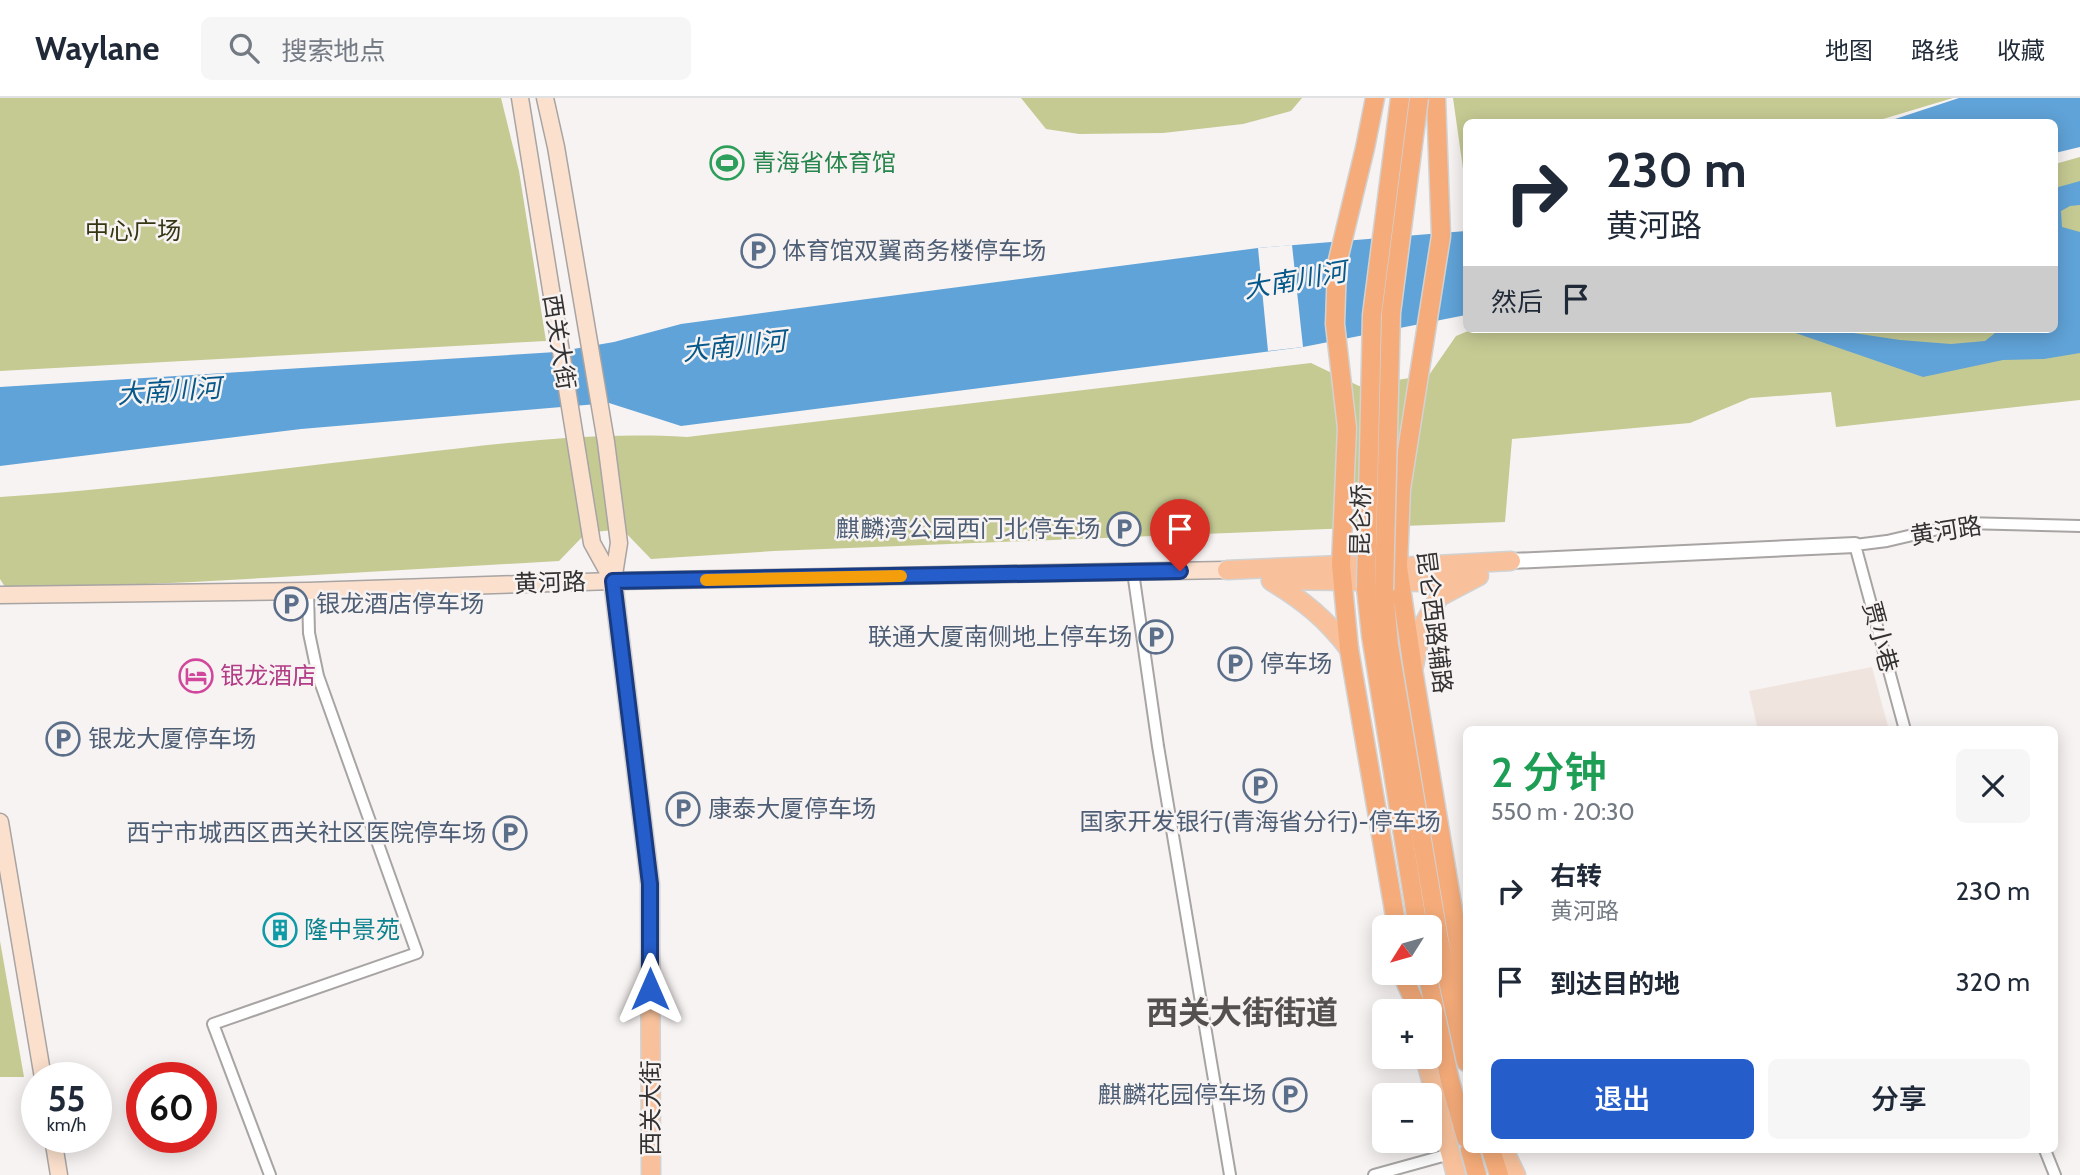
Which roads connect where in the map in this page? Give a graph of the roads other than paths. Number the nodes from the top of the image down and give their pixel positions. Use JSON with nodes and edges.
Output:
{"nodes":[{"id":1,"x":520,"y":98,"type":"edge"},
{"id":2,"x":545,"y":98,"type":"edge"},
{"id":3,"x":1375,"y":98,"type":"edge"},
{"id":4,"x":1400,"y":98,"type":"edge"},
{"id":5,"x":1419,"y":98,"type":"edge"},
{"id":6,"x":1435,"y":105,"type":"edge"},
{"id":7,"x":2080,"y":526,"type":"edge"},
{"id":8,"x":1855,"y":545,"type":"junction"},
{"id":9,"x":1511,"y":561,"type":"junction"},
{"id":10,"x":1227,"y":570,"type":"junction"},
{"id":11,"x":1133,"y":572,"type":"junction"},
{"id":12,"x":1342,"y":573,"type":"junction"},
{"id":13,"x":1399,"y":574,"type":"junction"},
{"id":14,"x":1270,"y":580,"type":"junction"},
{"id":15,"x":613,"y":581,"type":"junction"},
{"id":16,"x":308,"y":590,"type":"junction"},
{"id":17,"x":0,"y":595,"type":"edge"},
{"id":18,"x":1349,"y":649,"type":"junction"},
{"id":19,"x":1413,"y":669,"type":"junction"},
{"id":20,"x":1904,"y":726,"type":"edge"},
{"id":21,"x":0,"y":822,"type":"edge"},
{"id":22,"x":1395,"y":915,"type":"edge"},
{"id":23,"x":1416,"y":915,"type":"edge"},
{"id":24,"x":1463,"y":964,"type":"edge"},
{"id":25,"x":1430,"y":985,"type":"edge"},
{"id":26,"x":1463,"y":1049,"type":"edge"},
{"id":27,"x":40,"y":1062,"type":"edge"},
{"id":28,"x":1442,"y":1063,"type":"edge"},
{"id":29,"x":1428,"y":1069,"type":"edge"},
{"id":30,"x":1450,"y":1081,"type":"junction"},
{"id":31,"x":1463,"y":1127,"type":"edge"},
{"id":32,"x":55,"y":1153,"type":"edge"},
{"id":33,"x":1471,"y":1153,"type":"edge"},
{"id":34,"x":1492,"y":1153,"type":"edge"},
{"id":35,"x":1506,"y":1153,"type":"edge"},
{"id":36,"x":1514,"y":1153,"type":"edge"},
{"id":37,"x":2046,"y":1153,"type":"edge"},
{"id":38,"x":1450,"y":1154,"type":"junction"},
{"id":39,"x":59,"y":1175,"type":"edge"},
{"id":40,"x":270,"y":1175,"type":"edge"},
{"id":41,"x":651,"y":1175,"type":"edge"},
{"id":42,"x":1230,"y":1175,"type":"edge"},
{"id":43,"x":1374,"y":1175,"type":"edge"},
{"id":44,"x":1456,"y":1175,"type":"edge"},
{"id":45,"x":1466,"y":1175,"type":"edge"},
{"id":46,"x":1477,"y":1175,"type":"edge"},
{"id":47,"x":1499,"y":1175,"type":"edge"},
{"id":48,"x":1518,"y":1175,"type":"edge"},
{"id":49,"x":2055,"y":1175,"type":"edge"}],
"edges":[{"from":1,"to":15,"type":"main road","name":"西关大街"},
{"from":2,"to":15,"type":"main road","name":"西关大街"},
{"from":3,"to":12,"type":"highway"},
{"from":4,"to":23,"type":"highway","name":"昆仑桥","bridge":true},
{"from":5,"to":26,"type":"highway","name":"昆仑桥","bridge":true},
{"from":6,"to":13,"type":"highway","name":"昆仑西路辅路"},
{"from":7,"to":8,"type":"street","name":"黄河路"},
{"from":8,"to":9,"type":"street"},
{"from":8,"to":20,"type":"street","name":"贾小巷"},
{"from":9,"to":13,"type":"main road"},
{"from":9,"to":19,"type":"main road"},
{"from":10,"to":11,"type":"main road","name":"黄河路"},
{"from":10,"to":12,"type":"main road"},
{"from":10,"to":14,"type":"main road"},
{"from":11,"to":15,"type":"main road","name":"黄河路"},
{"from":11,"to":42,"type":"street"},
{"from":12,"to":13,"type":"main road"},
{"from":12,"to":14,"type":"main road"},
{"from":12,"to":18,"type":"highway"},
{"from":13,"to":19,"type":"highway","name":"昆仑西路辅路"},
{"from":14,"to":18,"type":"main road"},
{"from":15,"to":16,"type":"main road","name":"黄河路"},
{"from":15,"to":41,"type":"main road","name":"西关大街"},
{"from":16,"to":17,"type":"main road","name":"黄河路"},
{"from":16,"to":40,"type":"street"},
{"from":18,"to":22,"type":"highway"},
{"from":19,"to":24,"type":"highway","name":"昆仑西路辅路"},
{"from":21,"to":27,"type":"main road"},
{"from":25,"to":30,"type":"highway"},
{"from":28,"to":30,"type":"highway"},
{"from":29,"to":38,"type":"main road"},
{"from":30,"to":31,"type":"highway"},
{"from":30,"to":45,"type":"main road"},
{"from":32,"to":39,"type":"main road"},
{"from":33,"to":46,"type":"highway"},
{"from":34,"to":47,"type":"highway"},
{"from":35,"to":48,"type":"main road"},
{"from":36,"to":48,"type":"main road"},
{"from":37,"to":49,"type":"street"},
{"from":38,"to":43,"type":"street"},
{"from":38,"to":44,"type":"main road"}]}
